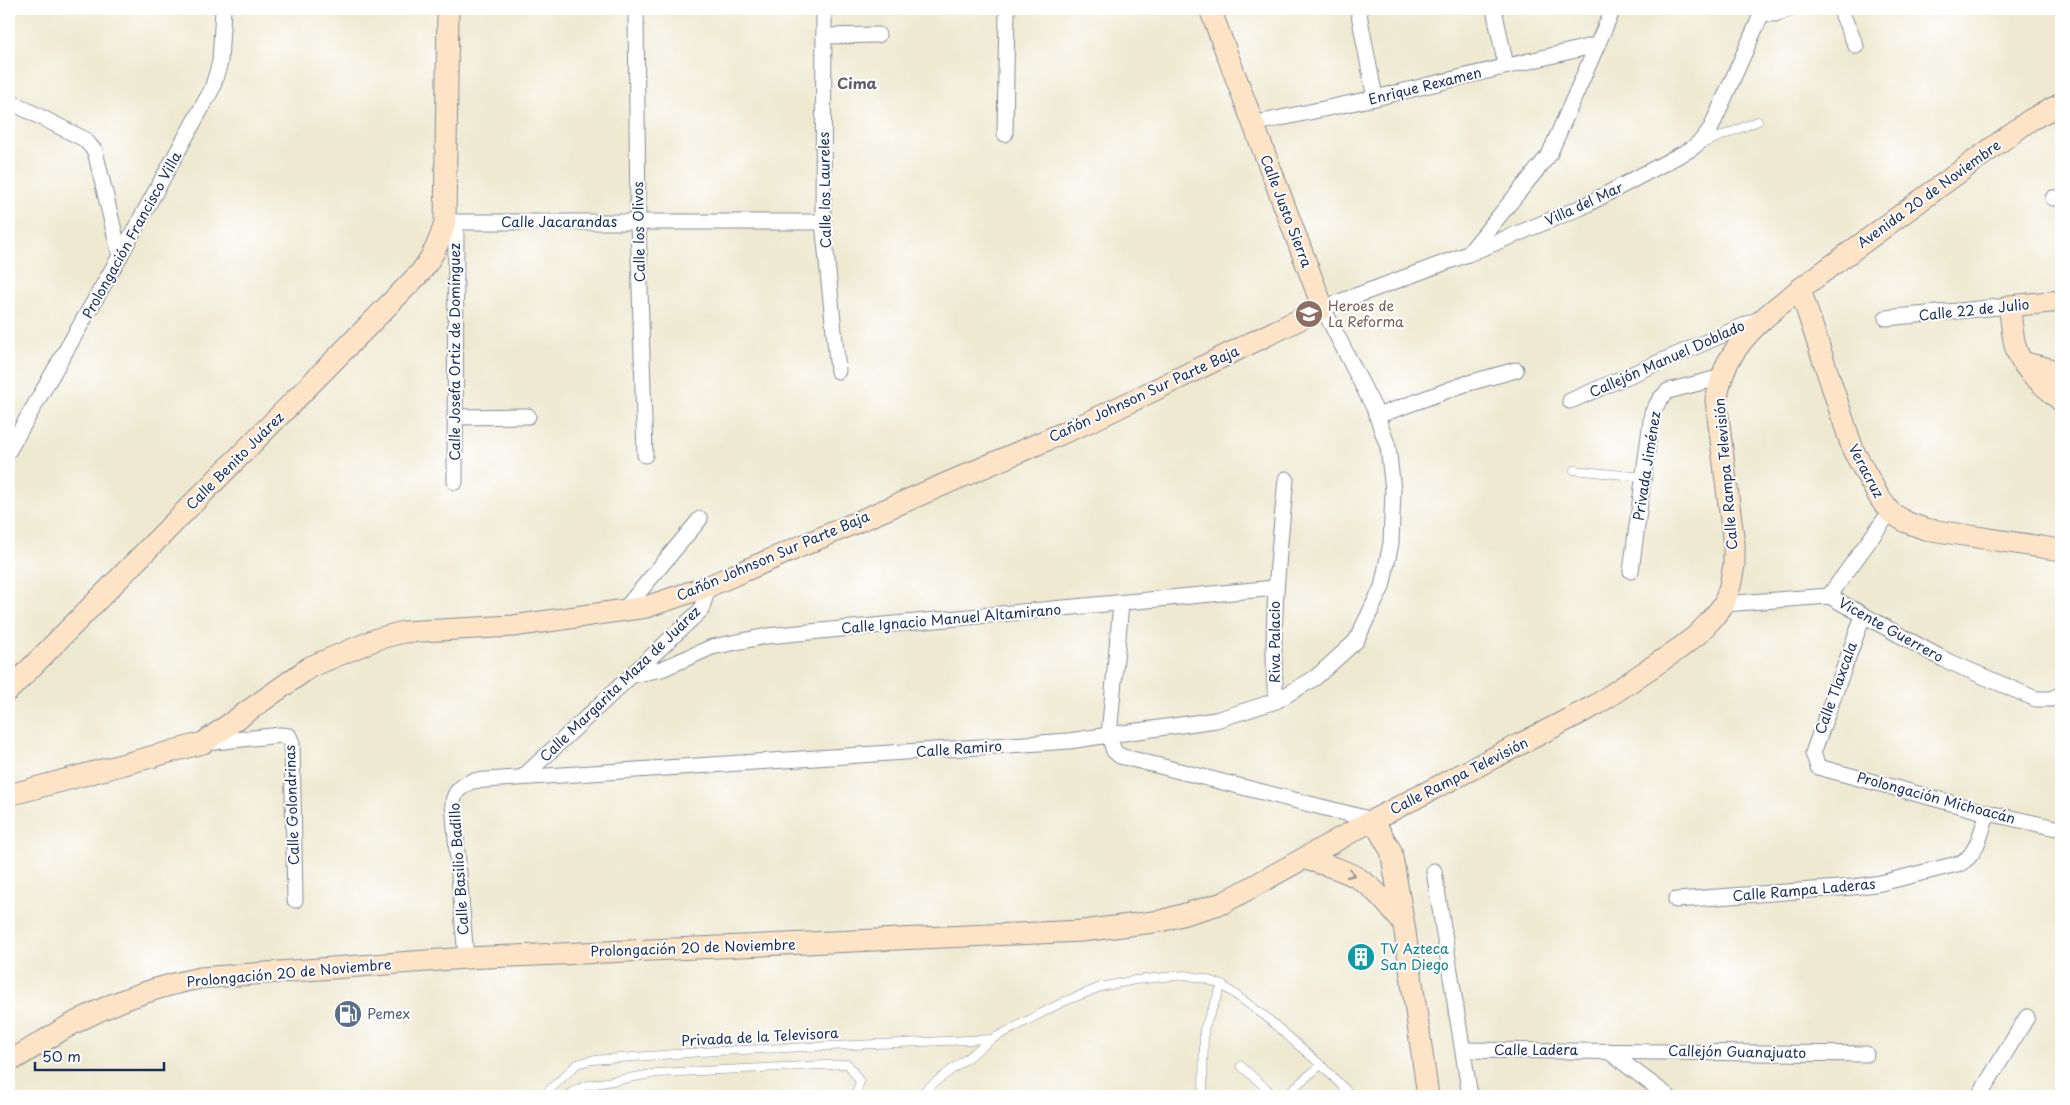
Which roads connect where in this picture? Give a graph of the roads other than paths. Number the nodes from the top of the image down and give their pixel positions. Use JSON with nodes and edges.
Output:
{"nodes":[{"id":1,"x":223,"y":9,"type":"edge"},
{"id":2,"x":448,"y":9,"type":"edge"},
{"id":3,"x":636,"y":9,"type":"edge"},
{"id":4,"x":824,"y":9,"type":"edge"},
{"id":5,"x":1008,"y":9,"type":"edge"},
{"id":6,"x":1210,"y":9,"type":"edge"},
{"id":7,"x":1358,"y":9,"type":"edge"},
{"id":8,"x":1494,"y":9,"type":"edge"},
{"id":9,"x":1613,"y":9,"type":"edge"},
{"id":10,"x":1788,"y":9,"type":"edge"},
{"id":11,"x":1840,"y":9,"type":"edge"},
{"id":12,"x":1760,"y":11,"type":"edge"},
{"id":13,"x":878,"y":35,"type":"dead end"},
{"id":14,"x":824,"y":36,"type":"junction"},
{"id":15,"x":1596,"y":45,"type":"junction"},
{"id":16,"x":1856,"y":46,"type":"dead end"},
{"id":17,"x":1506,"y":66,"type":"junction"},
{"id":18,"x":1374,"y":98,"type":"junction"},
{"id":19,"x":9,"y":101,"type":"edge"},
{"id":20,"x":2061,"y":104,"type":"edge"},
{"id":21,"x":1758,"y":121,"type":"dead end"},
{"id":22,"x":1252,"y":124,"type":"junction"},
{"id":23,"x":1005,"y":134,"type":"dead end"},
{"id":24,"x":1691,"y":149,"type":"junction"},
{"id":25,"x":451,"y":222,"type":"junction"},
{"id":26,"x":638,"y":222,"type":"junction"},
{"id":27,"x":823,"y":222,"type":"junction"},
{"id":28,"x":1468,"y":254,"type":"junction"},
{"id":29,"x":120,"y":256,"type":"junction"},
{"id":30,"x":1800,"y":289,"type":"junction"},
{"id":31,"x":2061,"y":301,"type":"edge"},
{"id":32,"x":2009,"y":306,"type":"junction"},
{"id":33,"x":1323,"y":308,"type":"junction"},
{"id":34,"x":1765,"y":316,"type":"junction"},
{"id":35,"x":1886,"y":318,"type":"dead end"},
{"id":36,"x":2022,"y":362,"type":"junction"},
{"id":37,"x":1516,"y":370,"type":"dead end"},
{"id":38,"x":838,"y":371,"type":"dead end"},
{"id":39,"x":2061,"y":372,"type":"edge"},
{"id":40,"x":1722,"y":377,"type":"junction"},
{"id":41,"x":1570,"y":401,"type":"dead end"},
{"id":42,"x":2061,"y":401,"type":"edge"},
{"id":43,"x":1376,"y":412,"type":"junction"},
{"id":44,"x":528,"y":416,"type":"dead end"},
{"id":45,"x":455,"y":417,"type":"junction"},
{"id":46,"x":9,"y":450,"type":"edge"},
{"id":47,"x":645,"y":455,"type":"dead end"},
{"id":48,"x":1574,"y":470,"type":"dead end"},
{"id":49,"x":1643,"y":477,"type":"junction"},
{"id":50,"x":1286,"y":479,"type":"dead end"},
{"id":51,"x":455,"y":482,"type":"dead end"},
{"id":52,"x":1890,"y":512,"type":"junction"},
{"id":53,"x":700,"y":519,"type":"dead end"},
{"id":54,"x":2061,"y":550,"type":"edge"},
{"id":55,"x":1632,"y":571,"type":"dead end"},
{"id":56,"x":709,"y":586,"type":"junction"},
{"id":57,"x":1275,"y":588,"type":"junction"},
{"id":58,"x":1829,"y":596,"type":"junction"},
{"id":59,"x":1121,"y":604,"type":"junction"},
{"id":60,"x":1724,"y":604,"type":"junction"},
{"id":61,"x":624,"y":610,"type":"junction"},
{"id":62,"x":1863,"y":616,"type":"junction"},
{"id":63,"x":633,"y":675,"type":"junction"},
{"id":64,"x":9,"y":690,"type":"edge"},
{"id":65,"x":2056,"y":697,"type":"edge"},
{"id":66,"x":1276,"y":702,"type":"junction"},
{"id":67,"x":1109,"y":735,"type":"junction"},
{"id":68,"x":203,"y":743,"type":"junction"},
{"id":69,"x":1814,"y":761,"type":"joint"},
{"id":70,"x":523,"y":777,"type":"junction"},
{"id":71,"x":9,"y":796,"type":"edge"},
{"id":72,"x":1988,"y":813,"type":"junction"},
{"id":73,"x":1373,"y":820,"type":"junction"},
{"id":74,"x":2061,"y":829,"type":"edge"},
{"id":75,"x":1305,"y":859,"type":"junction"},
{"id":76,"x":1434,"y":871,"type":"dead end"},
{"id":77,"x":295,"y":900,"type":"dead end"},
{"id":78,"x":1676,"y":900,"type":"dead end"},
{"id":79,"x":1404,"y":925,"type":"junction"},
{"id":80,"x":466,"y":958,"type":"junction"},
{"id":81,"x":1222,"y":985,"type":"junction"},
{"id":82,"x":2027,"y":1018,"type":"dead end"},
{"id":83,"x":992,"y":1038,"type":"junction"},
{"id":84,"x":1463,"y":1050,"type":"junction"},
{"id":85,"x":1608,"y":1050,"type":"junction"},
{"id":86,"x":1866,"y":1054,"type":"dead end"},
{"id":87,"x":9,"y":1062,"type":"edge"},
{"id":88,"x":1321,"y":1064,"type":"junction"},
{"id":89,"x":1242,"y":1066,"type":"dead end"},
{"id":90,"x":543,"y":1096,"type":"edge"},
{"id":91,"x":566,"y":1096,"type":"edge"},
{"id":92,"x":855,"y":1096,"type":"edge"},
{"id":93,"x":917,"y":1096,"type":"edge"},
{"id":94,"x":1203,"y":1096,"type":"edge"},
{"id":95,"x":1275,"y":1096,"type":"edge"},
{"id":96,"x":1284,"y":1096,"type":"edge"},
{"id":97,"x":1352,"y":1096,"type":"edge"},
{"id":98,"x":1428,"y":1096,"type":"edge"},
{"id":99,"x":1470,"y":1096,"type":"edge"},
{"id":100,"x":1668,"y":1096,"type":"edge"},
{"id":101,"x":1979,"y":1096,"type":"edge"}],
"edges":[{"from":1,"to":29,"type":"street","name":"Prolongación Francisco Villa"},
{"from":2,"to":25,"type":"street","name":"Calle Josefa Ortiz de Domínguez"},
{"from":3,"to":26,"type":"street","name":"Calle los Olivos"},
{"from":4,"to":14,"type":"street","name":"Calle los Laureles"},
{"from":5,"to":23,"type":"street"},
{"from":6,"to":22,"type":"street","name":"Calle Justo Sierra"},
{"from":7,"to":18,"type":"street"},
{"from":8,"to":17,"type":"street"},
{"from":9,"to":15,"type":"street"},
{"from":10,"to":12,"type":"street"},
{"from":11,"to":16,"type":"street"},
{"from":12,"to":24,"type":"street","name":"Villa del Mar"},
{"from":13,"to":14,"type":"street"},
{"from":14,"to":27,"type":"street","name":"Calle los Laureles"},
{"from":15,"to":17,"type":"street","name":"Enrique Rexamen"},
{"from":15,"to":28,"type":"street"},
{"from":17,"to":18,"type":"street","name":"Enrique Rexamen"},
{"from":18,"to":22,"type":"street","name":"Enrique Rexamen"},
{"from":19,"to":29,"type":"street"},
{"from":20,"to":30,"type":"street","name":"Avenida 20 de Noviembre"},
{"from":21,"to":24,"type":"lane"},
{"from":22,"to":33,"type":"street","name":"Calle Justo Sierra"},
{"from":24,"to":28,"type":"street","name":"Villa del Mar"},
{"from":25,"to":26,"type":"street","name":"Calle Jacarandas"},
{"from":25,"to":45,"type":"street","name":"Calle Josefa Ortiz de Domínguez"},
{"from":25,"to":64,"type":"street","name":"Calle Benito Juárez"},
{"from":26,"to":27,"type":"street","name":"Calle Jacarandas"},
{"from":26,"to":47,"type":"street","name":"Calle los Olivos"},
{"from":27,"to":38,"type":"street","name":"Calle los Laureles"},
{"from":28,"to":33,"type":"street","name":"Villa del Mar"},
{"from":29,"to":46,"type":"street","name":"Prolongación Francisco Villa"},
{"from":30,"to":34,"type":"street","name":"Calle Rampa Televisión"},
{"from":30,"to":52,"type":"street","name":"Veracruz"},
{"from":31,"to":32,"type":"street","name":"Calle 22 de Julio"},
{"from":32,"to":35,"type":"street","name":"Calle 22 de Julio"},
{"from":32,"to":36,"type":"street"},
{"from":33,"to":43,"type":"street","name":"Calle Justo Sierra"},
{"from":33,"to":56,"type":"street","name":"Cañón Johnson Sur Parte Baja"},
{"from":34,"to":40,"type":"street","name":"Calle Rampa Televisión"},
{"from":34,"to":41,"type":"street","name":"Callejón Manuel Doblado"},
{"from":36,"to":39,"type":"street"},
{"from":36,"to":42,"type":"street"},
{"from":37,"to":43,"type":"street"},
{"from":40,"to":49,"type":"street","name":"Privada Jiménez"},
{"from":40,"to":60,"type":"street","name":"Calle Rampa Televisión"},
{"from":43,"to":66,"type":"street","name":"Riva Palacio"},
{"from":44,"to":45,"type":"street"},
{"from":45,"to":51,"type":"street","name":"Calle Josefa Ortiz de Domínguez"},
{"from":48,"to":49,"type":"lane"},
{"from":49,"to":55,"type":"street","name":"Privada Jiménez"},
{"from":50,"to":57,"type":"street","name":"Riva Palacio"},
{"from":52,"to":54,"type":"street","name":"Veracruz"},
{"from":52,"to":58,"type":"street"},
{"from":53,"to":61,"type":"street"},
{"from":56,"to":61,"type":"street","name":"Cañón Johnson Sur Parte Baja"},
{"from":56,"to":63,"type":"street","name":"Calle Margarita Maza de Juárez"},
{"from":57,"to":59,"type":"street","name":"Calle Ignacio Manuel Altamirano"},
{"from":57,"to":66,"type":"street","name":"Riva Palacio"},
{"from":58,"to":60,"type":"street","name":"Vicente Guerrero"},
{"from":58,"to":62,"type":"street","name":"Vicente Guerrero"},
{"from":59,"to":63,"type":"street","name":"Calle Ignacio Manuel Altamirano"},
{"from":59,"to":67,"type":"street"},
{"from":60,"to":73,"type":"street","name":"Calle Rampa Televisión"},
{"from":61,"to":68,"type":"street","name":"Cañón Johnson Sur Parte Baja"},
{"from":62,"to":65,"type":"street","name":"Vicente Guerrero"},
{"from":62,"to":69,"type":"street","name":"Calle Tlaxcala"},
{"from":63,"to":70,"type":"street","name":"Calle Margarita Maza de Juárez"},
{"from":66,"to":67,"type":"street","name":"Calle Ramiro"},
{"from":67,"to":70,"type":"street","name":"Calle Ramiro"},
{"from":67,"to":73,"type":"street"},
{"from":68,"to":71,"type":"street","name":"Cañón Johnson Sur Parte Baja"},
{"from":68,"to":77,"type":"street","name":"Calle Golondrinas"},
{"from":69,"to":72,"type":"street","name":"Prolongación Michoacán"},
{"from":70,"to":80,"type":"street","name":"Calle Basilio Badillo"},
{"from":72,"to":74,"type":"street","name":"Prolongación Michoacán"},
{"from":72,"to":78,"type":"street","name":"Calle Rampa Laderas"},
{"from":73,"to":75,"type":"street","name":"Prolongación 20 de Noviembre"},
{"from":73,"to":79,"type":"street"},
{"from":75,"to":79,"type":"street","one_way":true},
{"from":75,"to":80,"type":"street","name":"Prolongación 20 de Noviembre"},
{"from":76,"to":84,"type":"street"},
{"from":79,"to":98,"type":"street"},
{"from":80,"to":87,"type":"street","name":"Prolongación 20 de Noviembre"},
{"from":81,"to":83,"type":"lane","name":"Privada de la Televisora"},
{"from":81,"to":88,"type":"lane","name":"Privada de la Televisora"},
{"from":81,"to":94,"type":"lane"},
{"from":82,"to":101,"type":"street"},
{"from":83,"to":90,"type":"lane","name":"Privada de la Televisora"},
{"from":83,"to":93,"type":"lane","name":"Privada de la Televisora"},
{"from":84,"to":85,"type":"street","name":"Calle Ladera"},
{"from":84,"to":99,"type":"street"},
{"from":85,"to":86,"type":"street","name":"Callejón Guanajuato"},
{"from":85,"to":100,"type":"street"},
{"from":88,"to":96,"type":"lane"},
{"from":88,"to":97,"type":"lane","name":"Privada de la Televisora"},
{"from":89,"to":95,"type":"lane"},
{"from":91,"to":92,"type":"lane"}]}
